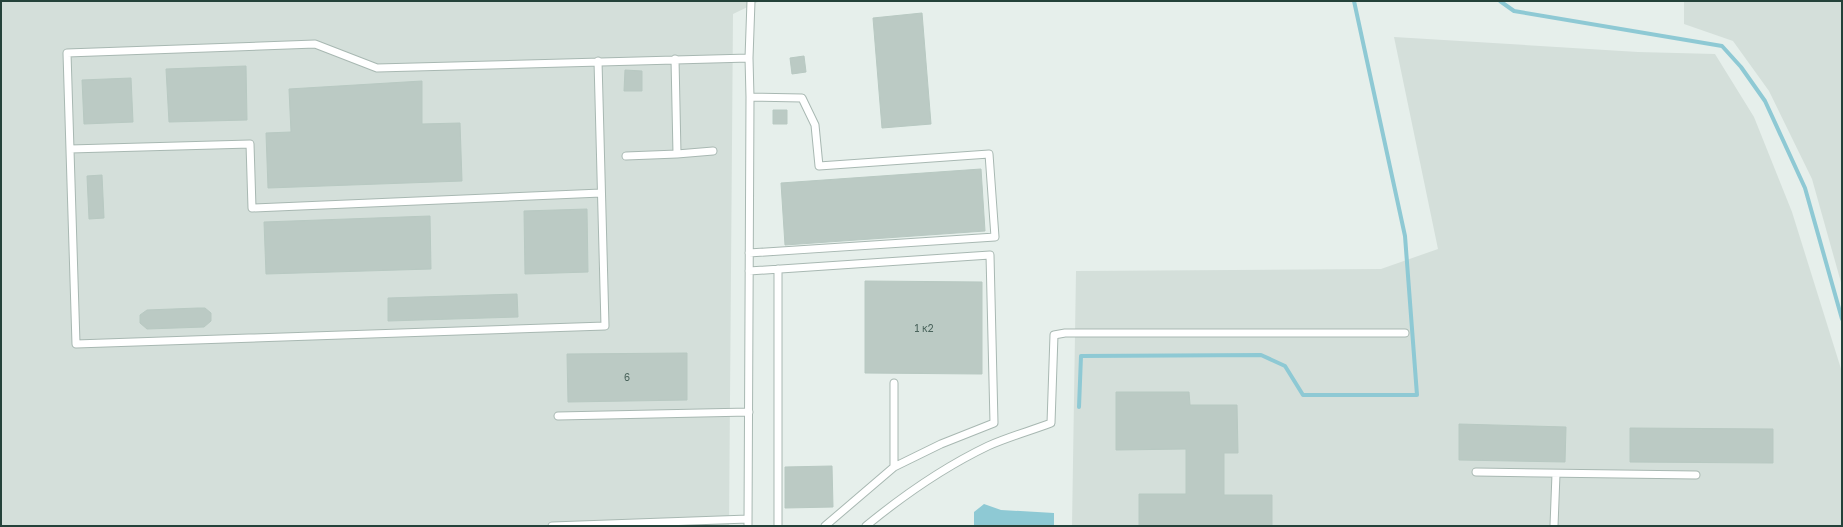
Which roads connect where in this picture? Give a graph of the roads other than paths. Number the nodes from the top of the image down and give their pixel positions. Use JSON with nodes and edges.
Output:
{"nodes":[{"id":1,"x":751,"y":1,"type":"edge"},
{"id":2,"x":749,"y":58,"type":"junction"},
{"id":3,"x":675,"y":59,"type":"junction"},
{"id":4,"x":598,"y":61,"type":"junction"},
{"id":5,"x":750,"y":97,"type":"junction"},
{"id":6,"x":70,"y":149,"type":"junction"},
{"id":7,"x":713,"y":151,"type":"dead end"},
{"id":8,"x":677,"y":154,"type":"junction"},
{"id":9,"x":626,"y":156,"type":"dead end"},
{"id":10,"x":601,"y":193,"type":"junction"},
{"id":11,"x":749,"y":253,"type":"junction"},
{"id":12,"x":778,"y":269,"type":"junction"},
{"id":13,"x":749,"y":271,"type":"junction"},
{"id":14,"x":1405,"y":332,"type":"dead end"},
{"id":15,"x":894,"y":383,"type":"dead end"},
{"id":16,"x":749,"y":412,"type":"junction"},
{"id":17,"x":558,"y":416,"type":"dead end"},
{"id":18,"x":894,"y":468,"type":"junction"},
{"id":19,"x":1476,"y":472,"type":"dead end"},
{"id":20,"x":1556,"y":474,"type":"junction"},
{"id":21,"x":1696,"y":475,"type":"dead end"},
{"id":22,"x":748,"y":522,"type":"edge"},
{"id":23,"x":707,"y":523,"type":"edge"},
{"id":24,"x":552,"y":526,"type":"edge"},
{"id":25,"x":778,"y":526,"type":"edge"},
{"id":26,"x":825,"y":526,"type":"edge"},
{"id":27,"x":866,"y":526,"type":"edge"},
{"id":28,"x":1554,"y":526,"type":"edge"}],
"edges":[{"from":1,"to":2,"type":"lane"},
{"from":2,"to":3,"type":"lane"},
{"from":2,"to":5,"type":"lane"},
{"from":3,"to":4,"type":"lane"},
{"from":3,"to":8,"type":"lane"},
{"from":4,"to":6,"type":"lane"},
{"from":4,"to":10,"type":"lane"},
{"from":5,"to":11,"type":"lane"},
{"from":5,"to":11,"type":"lane"},
{"from":6,"to":10,"type":"lane"},
{"from":6,"to":10,"type":"lane"},
{"from":7,"to":8,"type":"lane"},
{"from":8,"to":9,"type":"lane"},
{"from":11,"to":13,"type":"lane"},
{"from":12,"to":13,"type":"lane"},
{"from":12,"to":18,"type":"lane"},
{"from":12,"to":25,"type":"lane"},
{"from":13,"to":16,"type":"lane"},
{"from":14,"to":27,"type":"lane"},
{"from":15,"to":18,"type":"lane"},
{"from":16,"to":17,"type":"lane"},
{"from":16,"to":22,"type":"lane"},
{"from":18,"to":26,"type":"lane"},
{"from":19,"to":20,"type":"lane"},
{"from":20,"to":21,"type":"lane"},
{"from":20,"to":28,"type":"lane"},
{"from":22,"to":23,"type":"lane"},
{"from":23,"to":24,"type":"lane"}]}
